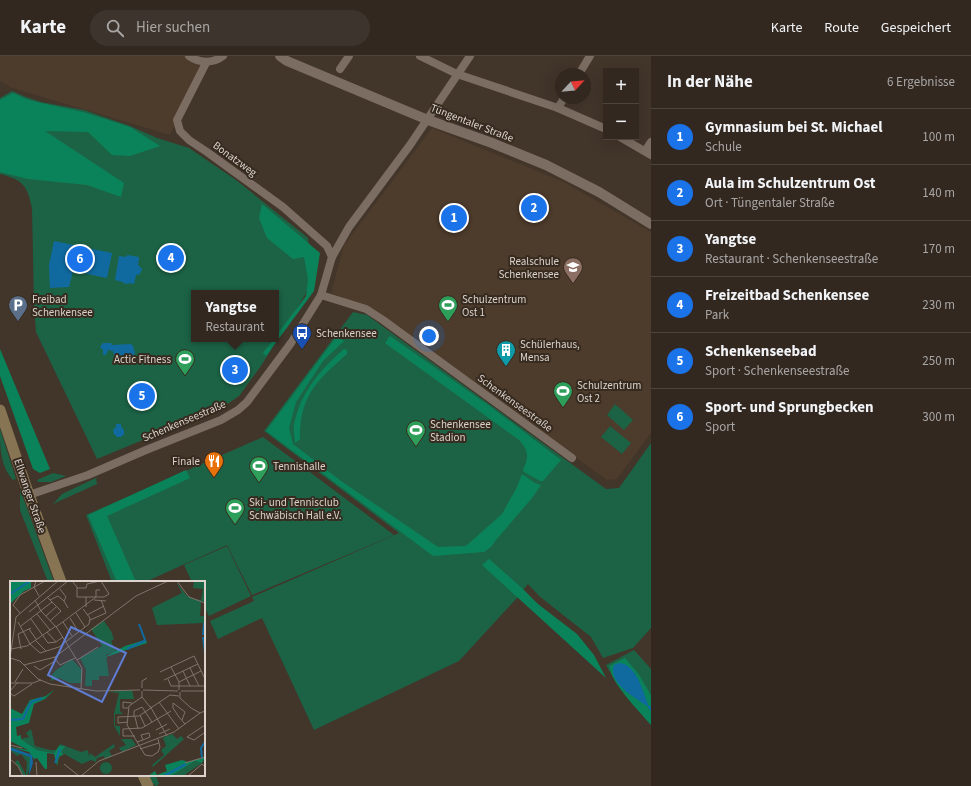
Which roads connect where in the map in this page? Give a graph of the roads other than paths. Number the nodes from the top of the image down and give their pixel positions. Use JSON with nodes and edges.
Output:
{"nodes":[{"id":1,"x":189,"y":56,"type":"edge"},
{"id":2,"x":223,"y":56,"type":"edge"},
{"id":3,"x":280,"y":56,"type":"edge"},
{"id":4,"x":348,"y":56,"type":"edge"},
{"id":5,"x":420,"y":56,"type":"edge"},
{"id":6,"x":470,"y":56,"type":"edge"},
{"id":7,"x":590,"y":56,"type":"edge"},
{"id":8,"x":206,"y":63,"type":"junction"},
{"id":9,"x":583,"y":68,"type":"edge"},
{"id":10,"x":340,"y":69,"type":"dead end"},
{"id":11,"x":458,"y":74,"type":"junction"},
{"id":12,"x":560,"y":104,"type":"edge"},
{"id":13,"x":558,"y":108,"type":"junction"},
{"id":14,"x":428,"y":120,"type":"junction"},
{"id":15,"x":603,"y":128,"type":"edge"},
{"id":16,"x":625,"y":140,"type":"edge"},
{"id":17,"x":651,"y":142,"type":"edge"},
{"id":18,"x":648,"y":153,"type":"edge"},
{"id":19,"x":651,"y":224,"type":"edge"},
{"id":20,"x":332,"y":257,"type":"junction"},
{"id":21,"x":321,"y":295,"type":"junction"},
{"id":22,"x":0,"y":410,"type":"edge"},
{"id":23,"x":572,"y":458,"type":"dead end"},
{"id":24,"x":29,"y":495,"type":"junction"},
{"id":25,"x":61,"y":581,"type":"edge"},
{"id":26,"x":143,"y":776,"type":"edge"},
{"id":27,"x":148,"y":786,"type":"edge"}],
"edges":[{"from":1,"to":8,"type":"street"},
{"from":2,"to":8,"type":"street"},
{"from":3,"to":14,"type":"street","name":"Tüngentaler Straße"},
{"from":4,"to":10,"type":"street"},
{"from":5,"to":11,"type":"street"},
{"from":6,"to":11,"type":"street","name":"Schenkenseestraße"},
{"from":7,"to":9,"type":"street"},
{"from":8,"to":20,"type":"street","name":"Bonatzweg"},
{"from":11,"to":13,"type":"street"},
{"from":11,"to":14,"type":"street","name":"Schenkenseestraße"},
{"from":12,"to":13,"type":"street"},
{"from":13,"to":15,"type":"street"},
{"from":14,"to":19,"type":"street","name":"Tüngentaler Straße"},
{"from":14,"to":20,"type":"street","name":"Schenkenseestraße"},
{"from":16,"to":18,"type":"street"},
{"from":17,"to":18,"type":"street"},
{"from":20,"to":21,"type":"street","name":"Schenkenseestraße"},
{"from":21,"to":23,"type":"street","name":"Schenkenseestraße"},
{"from":21,"to":24,"type":"street","name":"Schenkenseestraße"},
{"from":22,"to":24,"type":"main road","name":"Ellwanger Straße"},
{"from":24,"to":25,"type":"main road","name":"Ellwanger Straße"},
{"from":26,"to":27,"type":"main road"}]}
